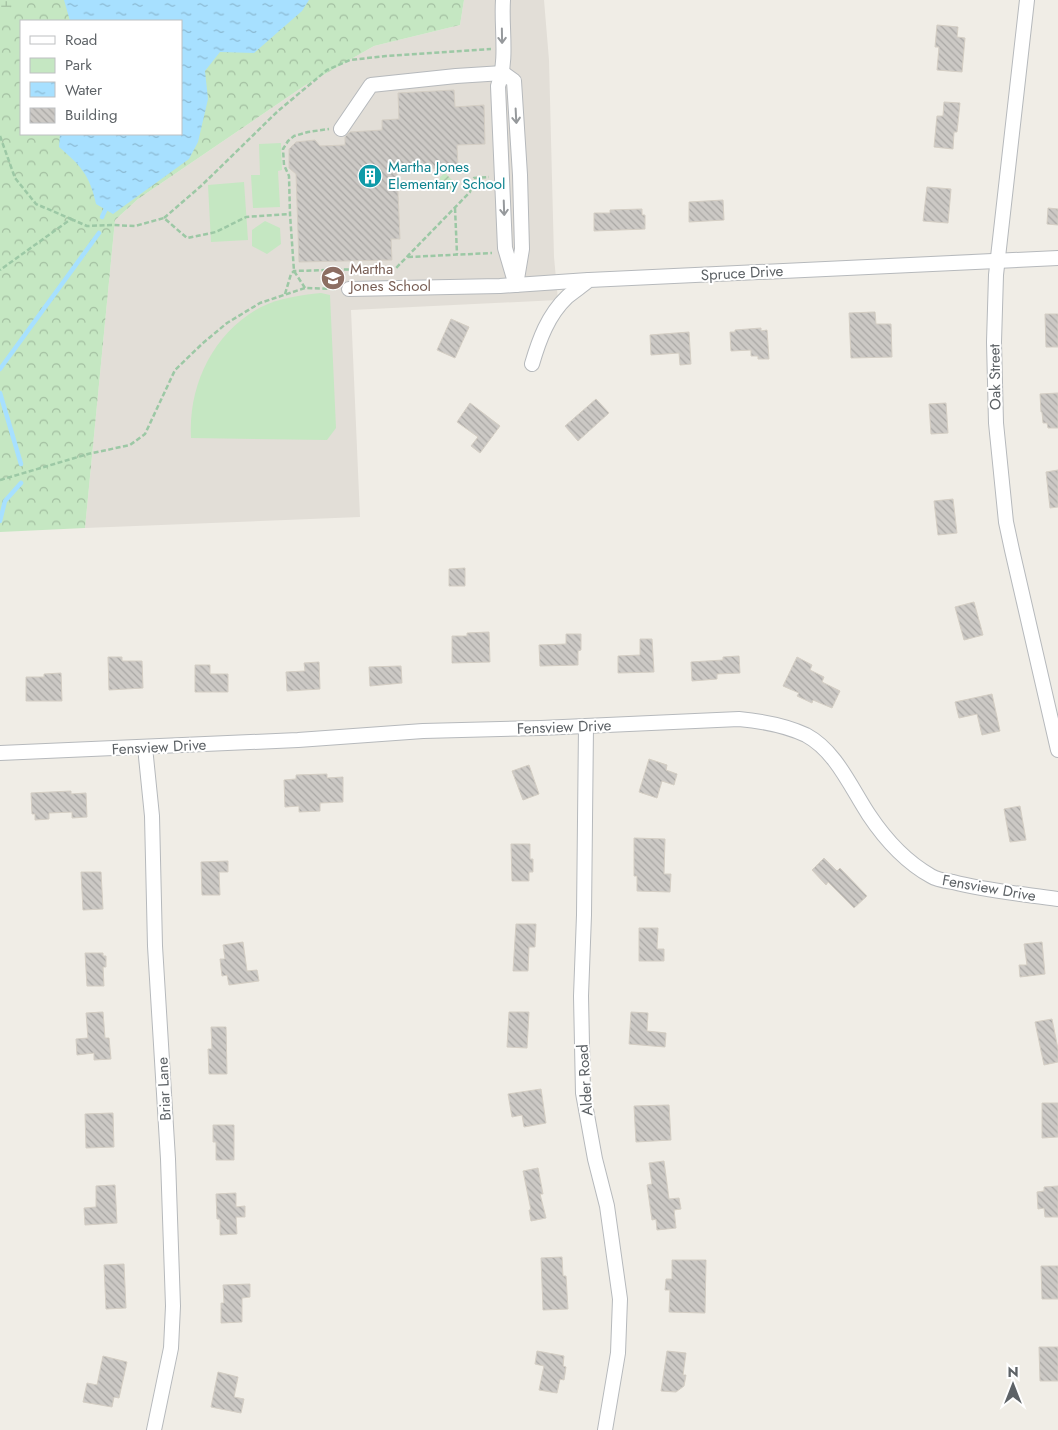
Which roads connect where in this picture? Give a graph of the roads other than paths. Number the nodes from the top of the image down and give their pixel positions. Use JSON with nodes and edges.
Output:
{"nodes":[{"id":1,"x":504,"y":0,"type":"edge"},
{"id":2,"x":1028,"y":0,"type":"edge"},
{"id":3,"x":503,"y":73,"type":"junction"},
{"id":4,"x":341,"y":129,"type":"road end"},
{"id":5,"x":1058,"y":258,"type":"edge"},
{"id":6,"x":998,"y":260,"type":"junction"},
{"id":7,"x":589,"y":280,"type":"junction"},
{"id":8,"x":516,"y":285,"type":"junction"},
{"id":9,"x":349,"y":289,"type":"road end"},
{"id":10,"x":532,"y":364,"type":"dead end"},
{"id":11,"x":586,"y":726,"type":"junction"},
{"id":12,"x":145,"y":747,"type":"junction"},
{"id":13,"x":1058,"y":750,"type":"edge"},
{"id":14,"x":0,"y":753,"type":"edge"},
{"id":15,"x":1058,"y":899,"type":"edge"},
{"id":16,"x":154,"y":1430,"type":"edge"},
{"id":17,"x":605,"y":1430,"type":"edge"}],
"edges":[{"from":1,"to":3,"type":"street","one_way":true},
{"from":2,"to":6,"type":"street","name":"Oak Street"},
{"from":3,"to":4,"type":"street"},
{"from":3,"to":8,"type":"street","one_way":true},
{"from":3,"to":8,"type":"street","one_way":true},
{"from":5,"to":6,"type":"street","name":"Spruce Drive"},
{"from":6,"to":7,"type":"street","name":"Spruce Drive"},
{"from":6,"to":13,"type":"street","name":"Oak Street"},
{"from":7,"to":8,"type":"street","name":"Spruce Drive"},
{"from":7,"to":10,"type":"street"},
{"from":8,"to":9,"type":"street","name":"Spruce Drive"},
{"from":11,"to":12,"type":"street","name":"Fensview Drive"},
{"from":11,"to":15,"type":"street","name":"Fensview Drive"},
{"from":11,"to":17,"type":"street","name":"Alder Road"},
{"from":12,"to":14,"type":"street","name":"Fensview Drive"},
{"from":12,"to":16,"type":"street","name":"Briar Lane"}]}
